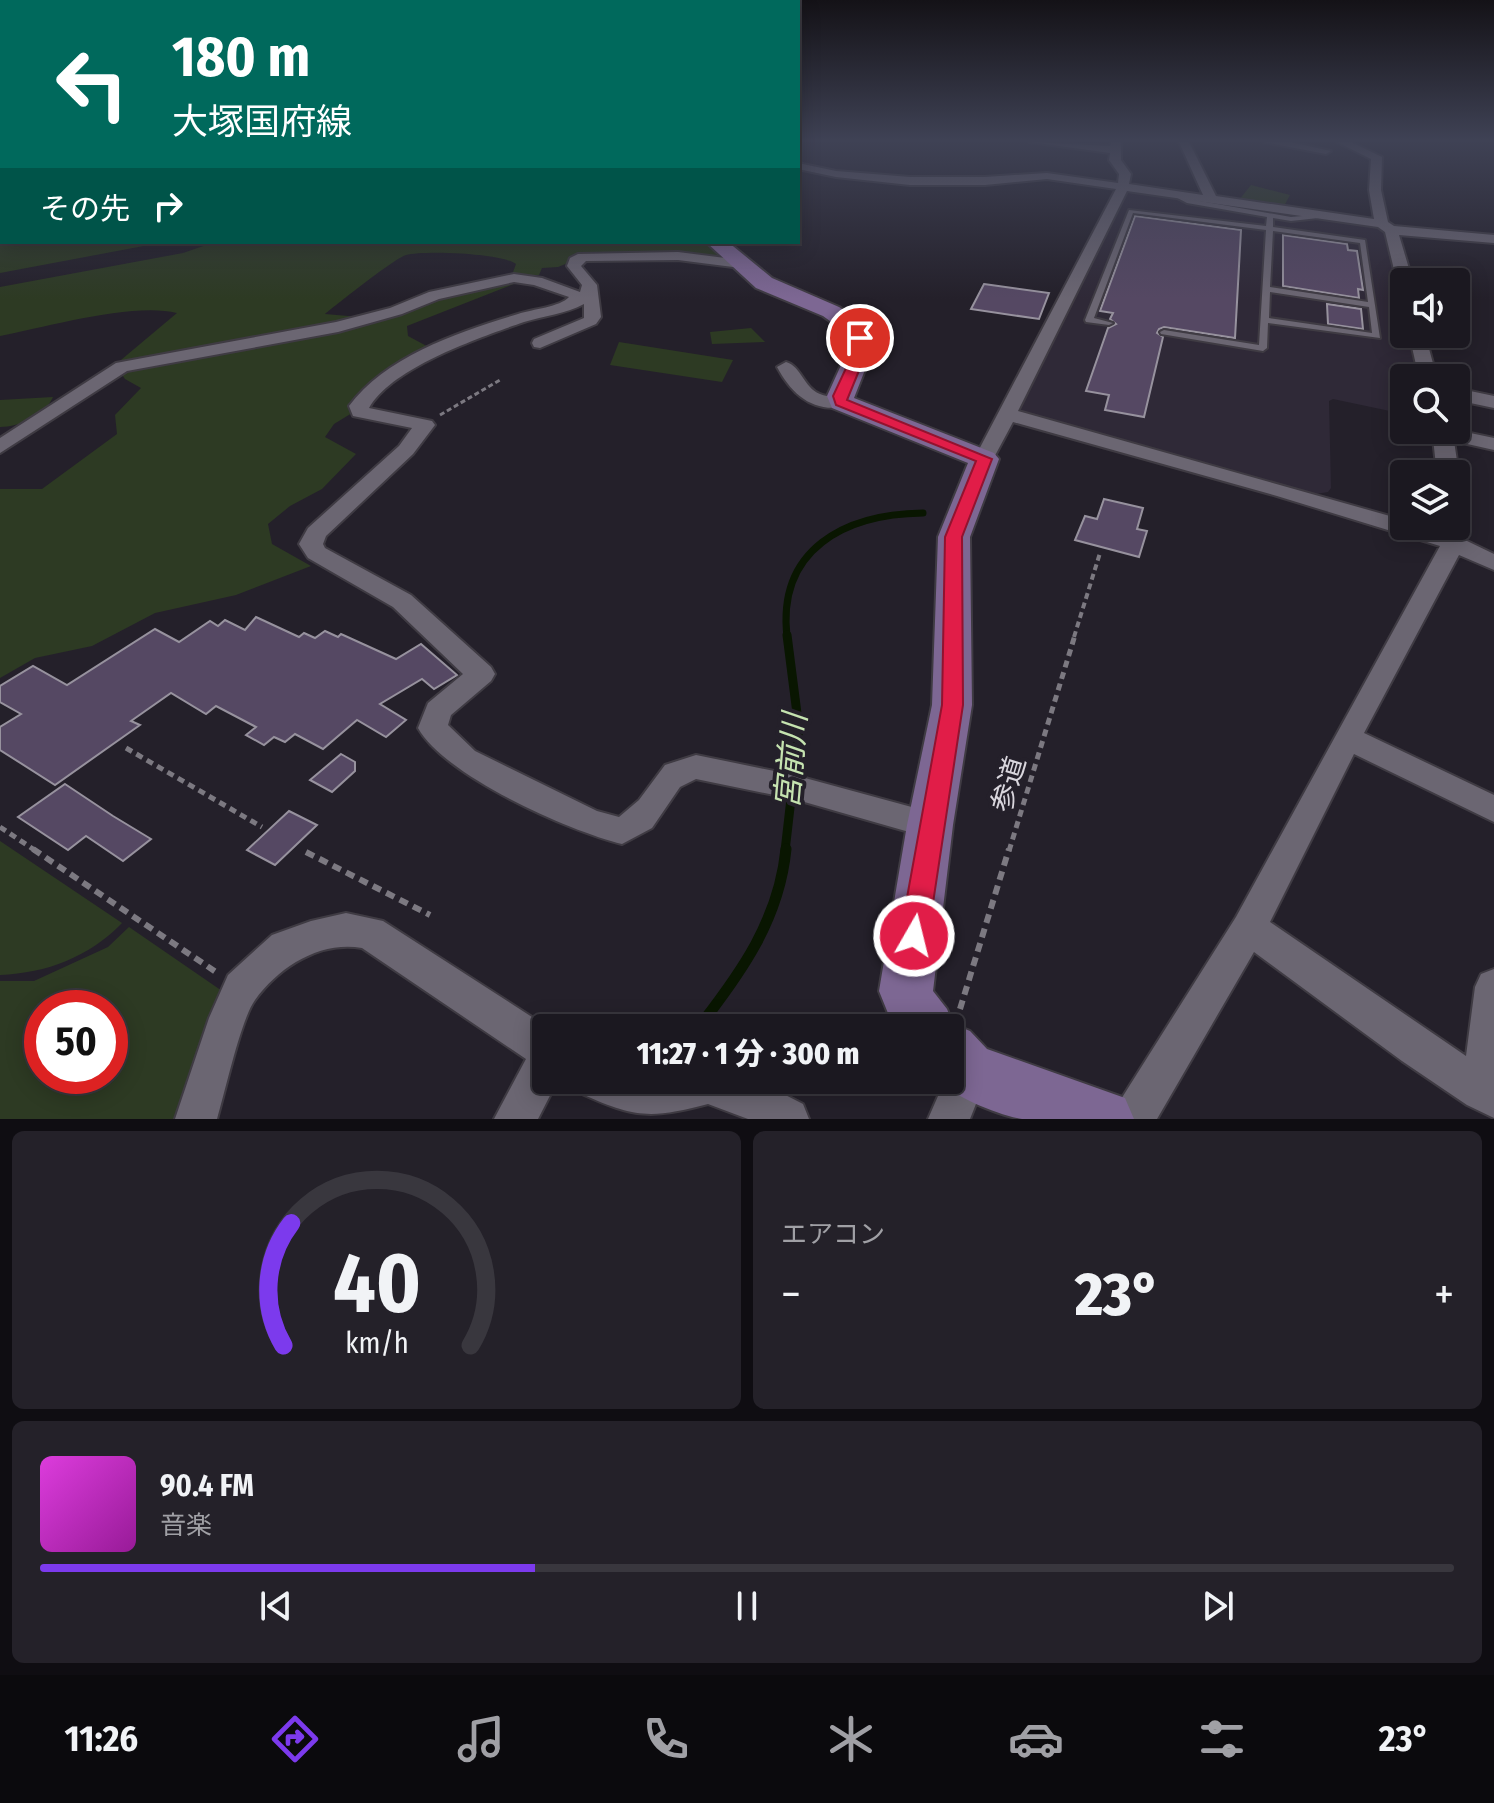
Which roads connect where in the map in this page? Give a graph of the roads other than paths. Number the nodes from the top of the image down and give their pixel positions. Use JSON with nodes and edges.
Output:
{"nodes":[{"id":1,"x":1119,"y":194,"type":"edge"},
{"id":2,"x":1174,"y":194,"type":"edge"},
{"id":3,"x":1176,"y":194,"type":"edge"},
{"id":4,"x":1209,"y":194,"type":"edge"},
{"id":5,"x":1376,"y":194,"type":"edge"},
{"id":6,"x":1211,"y":199,"type":"junction"},
{"id":7,"x":1270,"y":216,"type":"junction"},
{"id":8,"x":1325,"y":216,"type":"junction"},
{"id":9,"x":1386,"y":227,"type":"junction"},
{"id":10,"x":1269,"y":229,"type":"junction"},
{"id":11,"x":1494,"y":239,"type":"edge"},
{"id":12,"x":729,"y":253,"type":"edge"},
{"id":13,"x":1400,"y":268,"type":"edge"},
{"id":14,"x":1266,"y":289,"type":"junction"},
{"id":15,"x":584,"y":295,"type":"junction"},
{"id":16,"x":1372,"y":305,"type":"junction"},
{"id":17,"x":1264,"y":320,"type":"junction"},
{"id":18,"x":1109,"y":323,"type":"dead end"},
{"id":19,"x":1164,"y":332,"type":"dead end"},
{"id":20,"x":540,"y":343,"type":"dead end"},
{"id":21,"x":786,"y":367,"type":"dead end"},
{"id":22,"x":1470,"y":397,"type":"edge"},
{"id":23,"x":841,"y":402,"type":"junction"},
{"id":24,"x":1494,"y":402,"type":"edge"},
{"id":25,"x":1006,"y":414,"type":"junction"},
{"id":26,"x":1470,"y":438,"type":"edge"},
{"id":27,"x":1494,"y":444,"type":"edge"},
{"id":28,"x":0,"y":447,"type":"edge"},
{"id":29,"x":984,"y":459,"type":"junction"},
{"id":30,"x":1390,"y":518,"type":"edge"},
{"id":31,"x":1450,"y":540,"type":"edge"},
{"id":32,"x":1460,"y":540,"type":"edge"},
{"id":33,"x":1494,"y":563,"type":"edge"},
{"id":34,"x":1347,"y":738,"type":"junction"},
{"id":35,"x":1494,"y":809,"type":"edge"},
{"id":36,"x":930,"y":825,"type":"junction"},
{"id":37,"x":1249,"y":928,"type":"junction"},
{"id":38,"x":1494,"y":987,"type":"edge"},
{"id":39,"x":915,"y":1014,"type":"edge"},
{"id":40,"x":532,"y":1040,"type":"edge"},
{"id":41,"x":964,"y":1066,"type":"edge"},
{"id":42,"x":532,"y":1088,"type":"edge"},
{"id":43,"x":1488,"y":1093,"type":"edge"},
{"id":44,"x":628,"y":1094,"type":"edge"},
{"id":45,"x":684,"y":1094,"type":"edge"},
{"id":46,"x":737,"y":1094,"type":"edge"},
{"id":47,"x":196,"y":1119,"type":"edge"},
{"id":48,"x":515,"y":1119,"type":"edge"},
{"id":49,"x":788,"y":1119,"type":"edge"},
{"id":50,"x":1104,"y":1119,"type":"edge"},
{"id":51,"x":1133,"y":1119,"type":"edge"}],
"edges":[{"from":1,"to":25,"type":"street"},
{"from":2,"to":7,"type":"lane"},
{"from":3,"to":6,"type":"street"},
{"from":4,"to":6,"type":"street"},
{"from":5,"to":9,"type":"street"},
{"from":6,"to":8,"type":"street"},
{"from":7,"to":8,"type":"lane"},
{"from":7,"to":10,"type":"lane"},
{"from":8,"to":9,"type":"street"},
{"from":9,"to":11,"type":"street"},
{"from":9,"to":13,"type":"street"},
{"from":10,"to":14,"type":"lane"},
{"from":10,"to":16,"type":"lane"},
{"from":10,"to":18,"type":"lane"},
{"from":12,"to":15,"type":"street"},
{"from":12,"to":23,"type":"main road"},
{"from":14,"to":16,"type":"lane"},
{"from":14,"to":17,"type":"lane"},
{"from":15,"to":20,"type":"street"},
{"from":15,"to":28,"type":"street"},
{"from":15,"to":36,"type":"street"},
{"from":16,"to":17,"type":"lane"},
{"from":17,"to":19,"type":"lane"},
{"from":21,"to":23,"type":"street"},
{"from":22,"to":24,"type":"street"},
{"from":23,"to":29,"type":"main road"},
{"from":25,"to":29,"type":"street"},
{"from":25,"to":30,"type":"street"},
{"from":26,"to":27,"type":"street"},
{"from":29,"to":36,"type":"main road"},
{"from":31,"to":34,"type":"street"},
{"from":32,"to":33,"type":"street"},
{"from":34,"to":35,"type":"street"},
{"from":34,"to":37,"type":"street"},
{"from":36,"to":39,"type":"main road"},
{"from":37,"to":43,"type":"street"},
{"from":37,"to":51,"type":"street"},
{"from":38,"to":43,"type":"street"},
{"from":40,"to":47,"type":"street"},
{"from":41,"to":50,"type":"main road"},
{"from":42,"to":48,"type":"street"},
{"from":44,"to":45,"type":"street"},
{"from":46,"to":49,"type":"street"}]}
